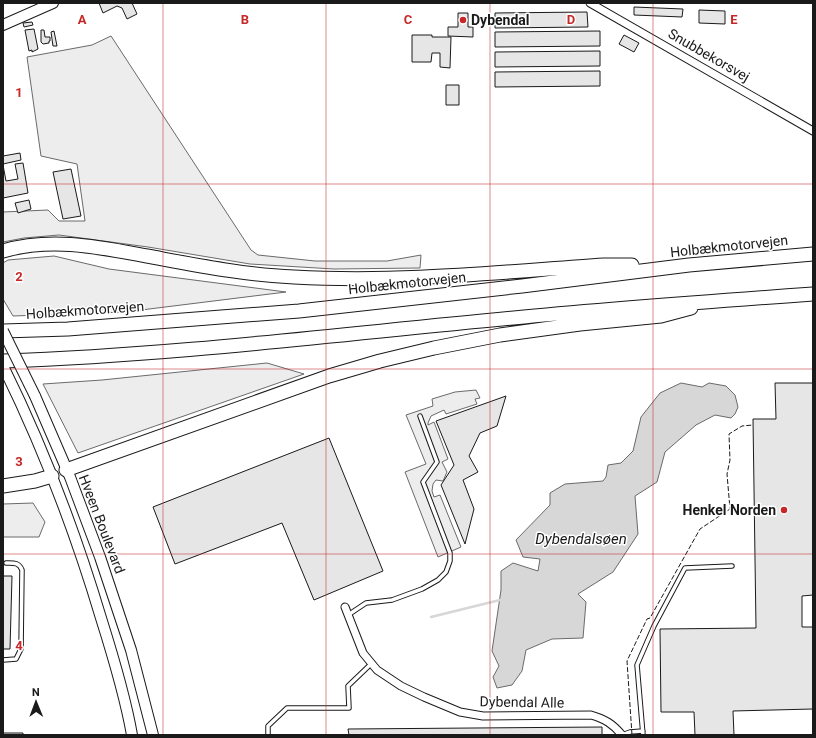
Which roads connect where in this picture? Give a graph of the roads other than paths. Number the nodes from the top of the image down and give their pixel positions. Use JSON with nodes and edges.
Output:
{"nodes":[{"id":1,"x":53,"y":3,"type":"edge"},
{"id":2,"x":590,"y":3,"type":"edge"},
{"id":3,"x":3,"y":25,"type":"edge"},
{"id":4,"x":813,"y":131,"type":"edge"},
{"id":5,"x":3,"y":251,"type":"edge"},
{"id":6,"x":813,"y":254,"type":"edge"},
{"id":7,"x":689,"y":265,"type":"junction"},
{"id":8,"x":813,"y":294,"type":"edge"},
{"id":9,"x":720,"y":300,"type":"junction"},
{"id":10,"x":3,"y":331,"type":"edge"},
{"id":11,"x":3,"y":361,"type":"edge"},
{"id":12,"x":3,"y":366,"type":"edge"},
{"id":13,"x":420,"y":416,"type":"dead end"},
{"id":14,"x":66,"y":470,"type":"junction"},
{"id":15,"x":52,"y":476,"type":"junction"},
{"id":16,"x":3,"y":486,"type":"edge"},
{"id":17,"x":6,"y":563,"type":"dead end"},
{"id":18,"x":732,"y":566,"type":"dead end"},
{"id":19,"x":345,"y":607,"type":"dead end"},
{"id":20,"x":348,"y":615,"type":"junction"},
{"id":21,"x":3,"y":660,"type":"edge"},
{"id":22,"x":372,"y":663,"type":"junction"},
{"id":23,"x":643,"y":733,"type":"edge"},
{"id":24,"x":132,"y":735,"type":"edge"},
{"id":25,"x":153,"y":735,"type":"edge"},
{"id":26,"x":268,"y":735,"type":"edge"},
{"id":27,"x":622,"y":735,"type":"edge"}],
"edges":[{"from":1,"to":3,"type":"street"},
{"from":2,"to":4,"type":"street","name":"Snubbekorsvej"},
{"from":5,"to":7,"type":"highway"},
{"from":6,"to":7,"type":"highway","name":"Holbækmotorvejen"},
{"from":7,"to":10,"type":"highway","name":"Holbækmotorvejen"},
{"from":8,"to":9,"type":"highway"},
{"from":9,"to":11,"type":"highway"},
{"from":9,"to":14,"type":"highway"},
{"from":10,"to":14,"type":"street","name":"Hveen Boulevard","bridge":true},
{"from":12,"to":15,"type":"street","name":"Hveen Boulevard"},
{"from":13,"to":20,"type":"lane"},
{"from":14,"to":15,"type":"street"},
{"from":14,"to":25,"type":"street","name":"Hveen Boulevard"},
{"from":15,"to":16,"type":"highway"},
{"from":15,"to":24,"type":"street","name":"Hveen Boulevard"},
{"from":17,"to":21,"type":"lane"},
{"from":18,"to":23,"type":"lane"},
{"from":19,"to":20,"type":"street","name":"Dybendal Alle"},
{"from":20,"to":22,"type":"street","name":"Dybendal Alle"},
{"from":22,"to":26,"type":"lane"},
{"from":22,"to":27,"type":"street","name":"Dybendal Alle"},
{"from":23,"to":27,"type":"lane"}]}
